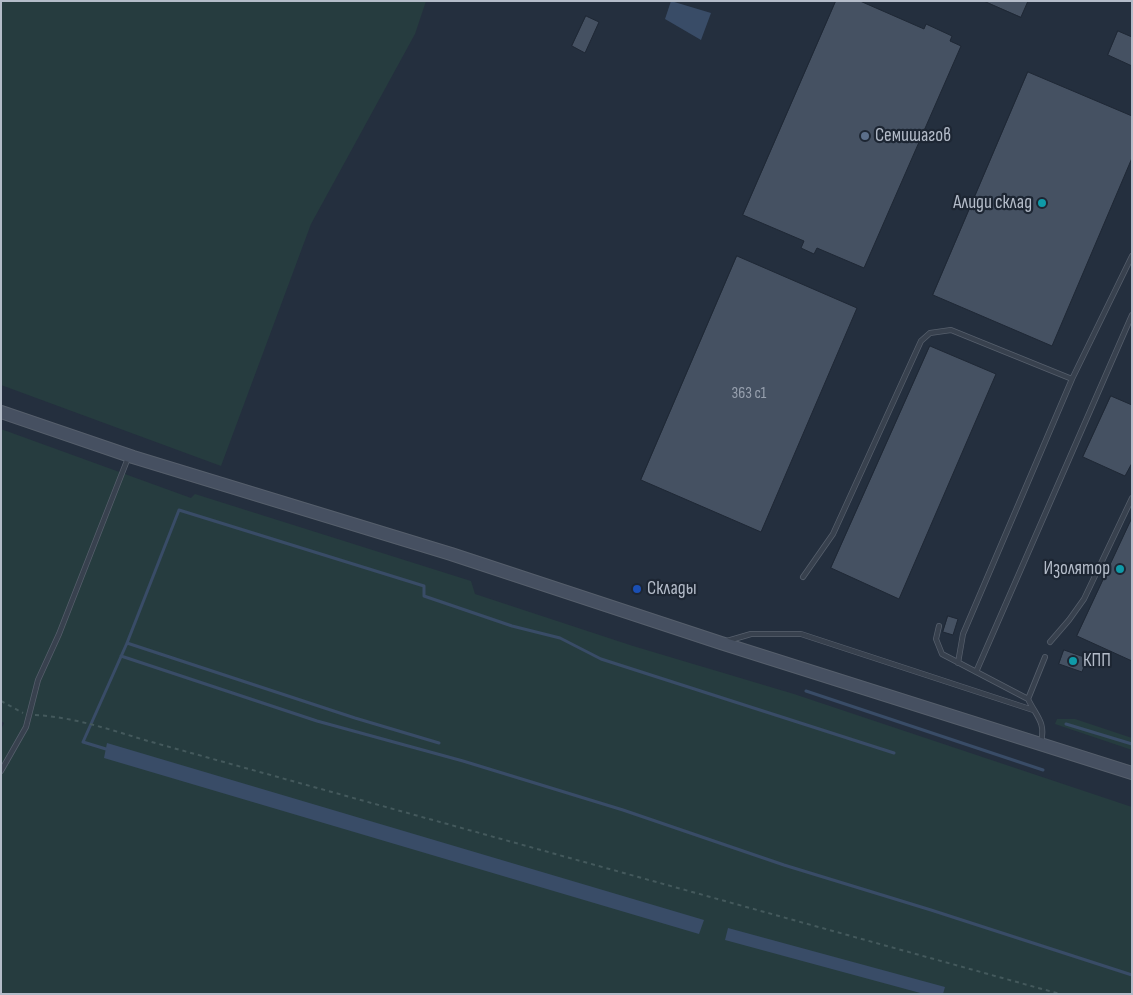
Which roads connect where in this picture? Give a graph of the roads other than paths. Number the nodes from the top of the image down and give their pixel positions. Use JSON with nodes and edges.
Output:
{"nodes":[{"id":1,"x":1132,"y":256,"type":"edge"},
{"id":2,"x":1132,"y":314,"type":"edge"},
{"id":3,"x":1072,"y":379,"type":"junction"},
{"id":4,"x":1,"y":412,"type":"edge"},
{"id":5,"x":129,"y":456,"type":"junction"},
{"id":6,"x":1132,"y":498,"type":"edge"},
{"id":7,"x":803,"y":577,"type":"dead end"},
{"id":8,"x":939,"y":626,"type":"dead end"},
{"id":9,"x":1050,"y":642,"type":"dead end"},
{"id":10,"x":721,"y":643,"type":"junction"},
{"id":11,"x":1045,"y":657,"type":"dead end"},
{"id":12,"x":958,"y":663,"type":"junction"},
{"id":13,"x":976,"y":672,"type":"junction"},
{"id":14,"x":1028,"y":699,"type":"junction"},
{"id":15,"x":1033,"y":710,"type":"junction"},
{"id":16,"x":1041,"y":744,"type":"junction"},
{"id":17,"x":1,"y":771,"type":"edge"},
{"id":18,"x":1132,"y":772,"type":"edge"}],
"edges":[{"from":1,"to":3,"type":"lane"},
{"from":2,"to":13,"type":"lane"},
{"from":3,"to":7,"type":"lane"},
{"from":3,"to":12,"type":"lane"},
{"from":4,"to":5,"type":"main road"},
{"from":5,"to":10,"type":"main road"},
{"from":5,"to":17,"type":"lane"},
{"from":6,"to":9,"type":"lane"},
{"from":8,"to":12,"type":"lane"},
{"from":10,"to":15,"type":"lane"},
{"from":10,"to":16,"type":"main road"},
{"from":11,"to":14,"type":"lane"},
{"from":12,"to":13,"type":"lane"},
{"from":13,"to":14,"type":"lane"},
{"from":14,"to":15,"type":"lane"},
{"from":15,"to":16,"type":"lane"},
{"from":16,"to":18,"type":"main road"}]}
